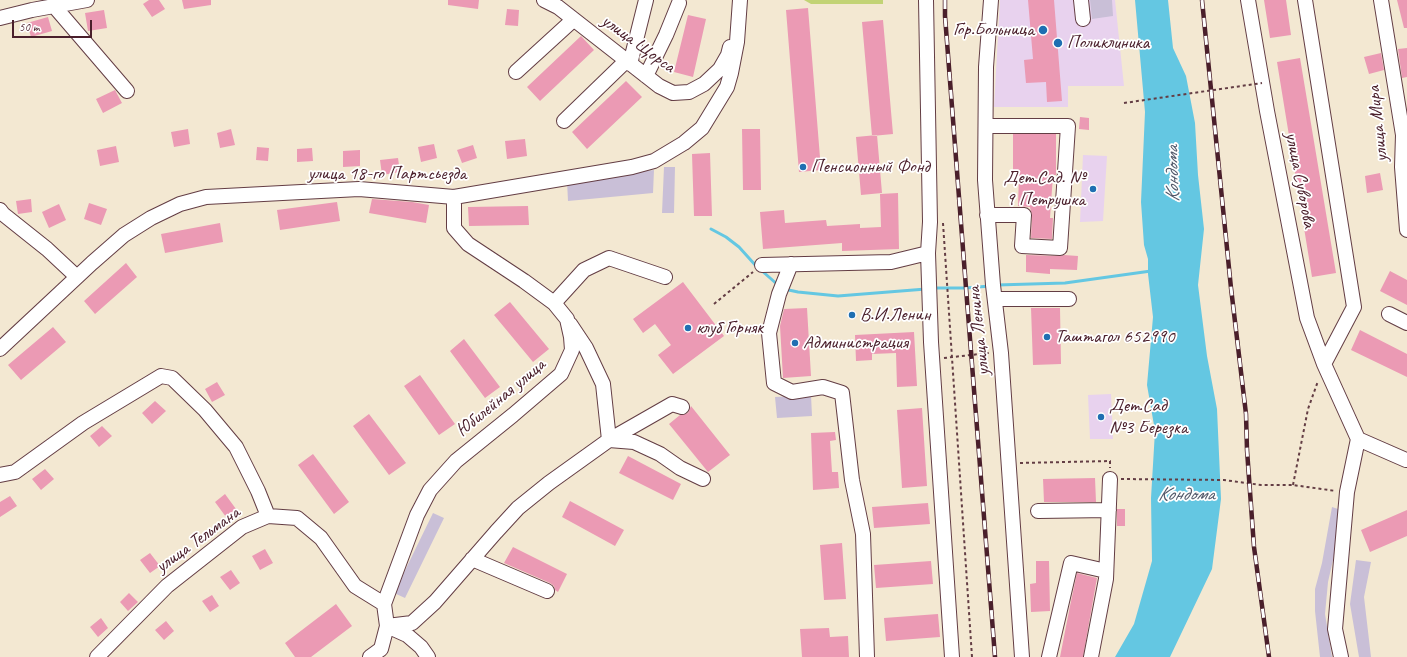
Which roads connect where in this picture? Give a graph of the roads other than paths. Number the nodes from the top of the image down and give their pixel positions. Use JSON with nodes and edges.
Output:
{"nodes":[{"id":1,"x":88,"y":0,"type":"edge"},
{"id":2,"x":545,"y":0,"type":"edge"},
{"id":3,"x":646,"y":0,"type":"edge"},
{"id":4,"x":926,"y":0,"type":"edge"},
{"id":5,"x":990,"y":0,"type":"edge"},
{"id":6,"x":1081,"y":0,"type":"edge"},
{"id":7,"x":1248,"y":0,"type":"edge"},
{"id":8,"x":1305,"y":0,"type":"edge"},
{"id":9,"x":1381,"y":0,"type":"edge"},
{"id":10,"x":679,"y":2,"type":"dead end"},
{"id":11,"x":740,"y":5,"type":"edge"},
{"id":12,"x":54,"y":6,"type":"junction"},
{"id":13,"x":0,"y":18,"type":"edge"},
{"id":14,"x":1083,"y":19,"type":"dead end"},
{"id":15,"x":573,"y":20,"type":"junction"},
{"id":16,"x":628,"y":62,"type":"junction"},
{"id":17,"x":516,"y":72,"type":"dead end"},
{"id":18,"x":646,"y":76,"type":"junction"},
{"id":19,"x":127,"y":92,"type":"dead end"},
{"id":20,"x":564,"y":121,"type":"dead end"},
{"id":21,"x":986,"y":126,"type":"junction"},
{"id":22,"x":454,"y":197,"type":"junction"},
{"id":23,"x":0,"y":210,"type":"edge"},
{"id":24,"x":987,"y":216,"type":"junction"},
{"id":25,"x":1407,"y":230,"type":"edge"},
{"id":26,"x":928,"y":253,"type":"junction"},
{"id":27,"x":791,"y":264,"type":"junction"},
{"id":28,"x":762,"y":265,"type":"road end"},
{"id":29,"x":77,"y":277,"type":"junction"},
{"id":30,"x":665,"y":277,"type":"dead end"},
{"id":31,"x":996,"y":299,"type":"junction"},
{"id":32,"x":1069,"y":299,"type":"dead end"},
{"id":33,"x":554,"y":303,"type":"junction"},
{"id":34,"x":1389,"y":314,"type":"dead end"},
{"id":35,"x":566,"y":319,"type":"junction"},
{"id":36,"x":1407,"y":323,"type":"edge"},
{"id":37,"x":0,"y":349,"type":"edge"},
{"id":38,"x":1324,"y":364,"type":"junction"},
{"id":39,"x":682,"y":407,"type":"dead end"},
{"id":40,"x":1358,"y":439,"type":"junction"},
{"id":41,"x":609,"y":440,"type":"junction"},
{"id":42,"x":1407,"y":461,"type":"edge"},
{"id":43,"x":0,"y":475,"type":"edge"},
{"id":44,"x":703,"y":479,"type":"dead end"},
{"id":45,"x":1113,"y":479,"type":"road end"},
{"id":46,"x":1109,"y":510,"type":"junction"},
{"id":47,"x":1038,"y":511,"type":"dead end"},
{"id":48,"x":268,"y":516,"type":"junction"},
{"id":49,"x":472,"y":559,"type":"junction"},
{"id":50,"x":1106,"y":571,"type":"junction"},
{"id":51,"x":547,"y":591,"type":"dead end"},
{"id":52,"x":384,"y":604,"type":"junction"},
{"id":53,"x":387,"y":626,"type":"junction"},
{"id":54,"x":97,"y":657,"type":"edge"},
{"id":55,"x":370,"y":657,"type":"edge"},
{"id":56,"x":428,"y":657,"type":"edge"},
{"id":57,"x":867,"y":657,"type":"edge"},
{"id":58,"x":952,"y":657,"type":"edge"},
{"id":59,"x":1022,"y":657,"type":"edge"},
{"id":60,"x":1049,"y":657,"type":"edge"},
{"id":61,"x":1091,"y":657,"type":"edge"},
{"id":62,"x":1341,"y":657,"type":"edge"}],
"edges":[{"from":1,"to":12,"type":"street"},
{"from":2,"to":15,"type":"street","name":"улица Щорса"},
{"from":3,"to":16,"type":"street"},
{"from":4,"to":26,"type":"street"},
{"from":5,"to":21,"type":"street","name":"улица Ленина"},
{"from":6,"to":14,"type":"street"},
{"from":7,"to":38,"type":"street","name":"улица Суворова"},
{"from":8,"to":38,"type":"street","name":"улица Суворова"},
{"from":9,"to":25,"type":"street","name":"улица Мира"},
{"from":10,"to":18,"type":"street"},
{"from":11,"to":18,"type":"street","name":"улица Щорса"},
{"from":11,"to":22,"type":"street","name":"улица 18-го Партсьезда"},
{"from":12,"to":13,"type":"street"},
{"from":12,"to":19,"type":"street"},
{"from":15,"to":16,"type":"street","name":"улица Щорса"},
{"from":15,"to":17,"type":"street"},
{"from":16,"to":18,"type":"street","name":"улица Щорса"},
{"from":16,"to":20,"type":"street"},
{"from":21,"to":24,"type":"street","name":"улица Ленина"},
{"from":21,"to":24,"type":"street"},
{"from":22,"to":29,"type":"street","name":"улица 18-го Партсьезда"},
{"from":22,"to":33,"type":"street","name":"Юбилейная улица"},
{"from":23,"to":29,"type":"street"},
{"from":24,"to":31,"type":"street","name":"улица Ленина"},
{"from":26,"to":27,"type":"street"},
{"from":26,"to":58,"type":"street"},
{"from":27,"to":28,"type":"street"},
{"from":27,"to":57,"type":"street"},
{"from":29,"to":37,"type":"street","name":"улица 18-го Партсьезда"},
{"from":30,"to":33,"type":"street"},
{"from":31,"to":32,"type":"street"},
{"from":31,"to":59,"type":"street","name":"улица Ленина"},
{"from":33,"to":35,"type":"street","name":"Юбилейная улица"},
{"from":34,"to":36,"type":"street"},
{"from":35,"to":41,"type":"street"},
{"from":35,"to":52,"type":"street","name":"Юбилейная улица"},
{"from":38,"to":40,"type":"street","name":"улица Суворова"},
{"from":39,"to":41,"type":"street"},
{"from":40,"to":42,"type":"street"},
{"from":40,"to":62,"type":"street"},
{"from":41,"to":44,"type":"street"},
{"from":41,"to":49,"type":"street"},
{"from":43,"to":48,"type":"street"},
{"from":45,"to":46,"type":"street"},
{"from":46,"to":47,"type":"street"},
{"from":46,"to":50,"type":"street"},
{"from":48,"to":52,"type":"street","name":"улица Тельмана"},
{"from":48,"to":54,"type":"street","name":"улица Тельмана"},
{"from":49,"to":51,"type":"street"},
{"from":49,"to":53,"type":"street"},
{"from":50,"to":60,"type":"street"},
{"from":50,"to":61,"type":"street"},
{"from":52,"to":53,"type":"street","name":"Юбилейная улица"},
{"from":53,"to":55,"type":"street","name":"Юбилейная улица"},
{"from":53,"to":56,"type":"street"}]}
